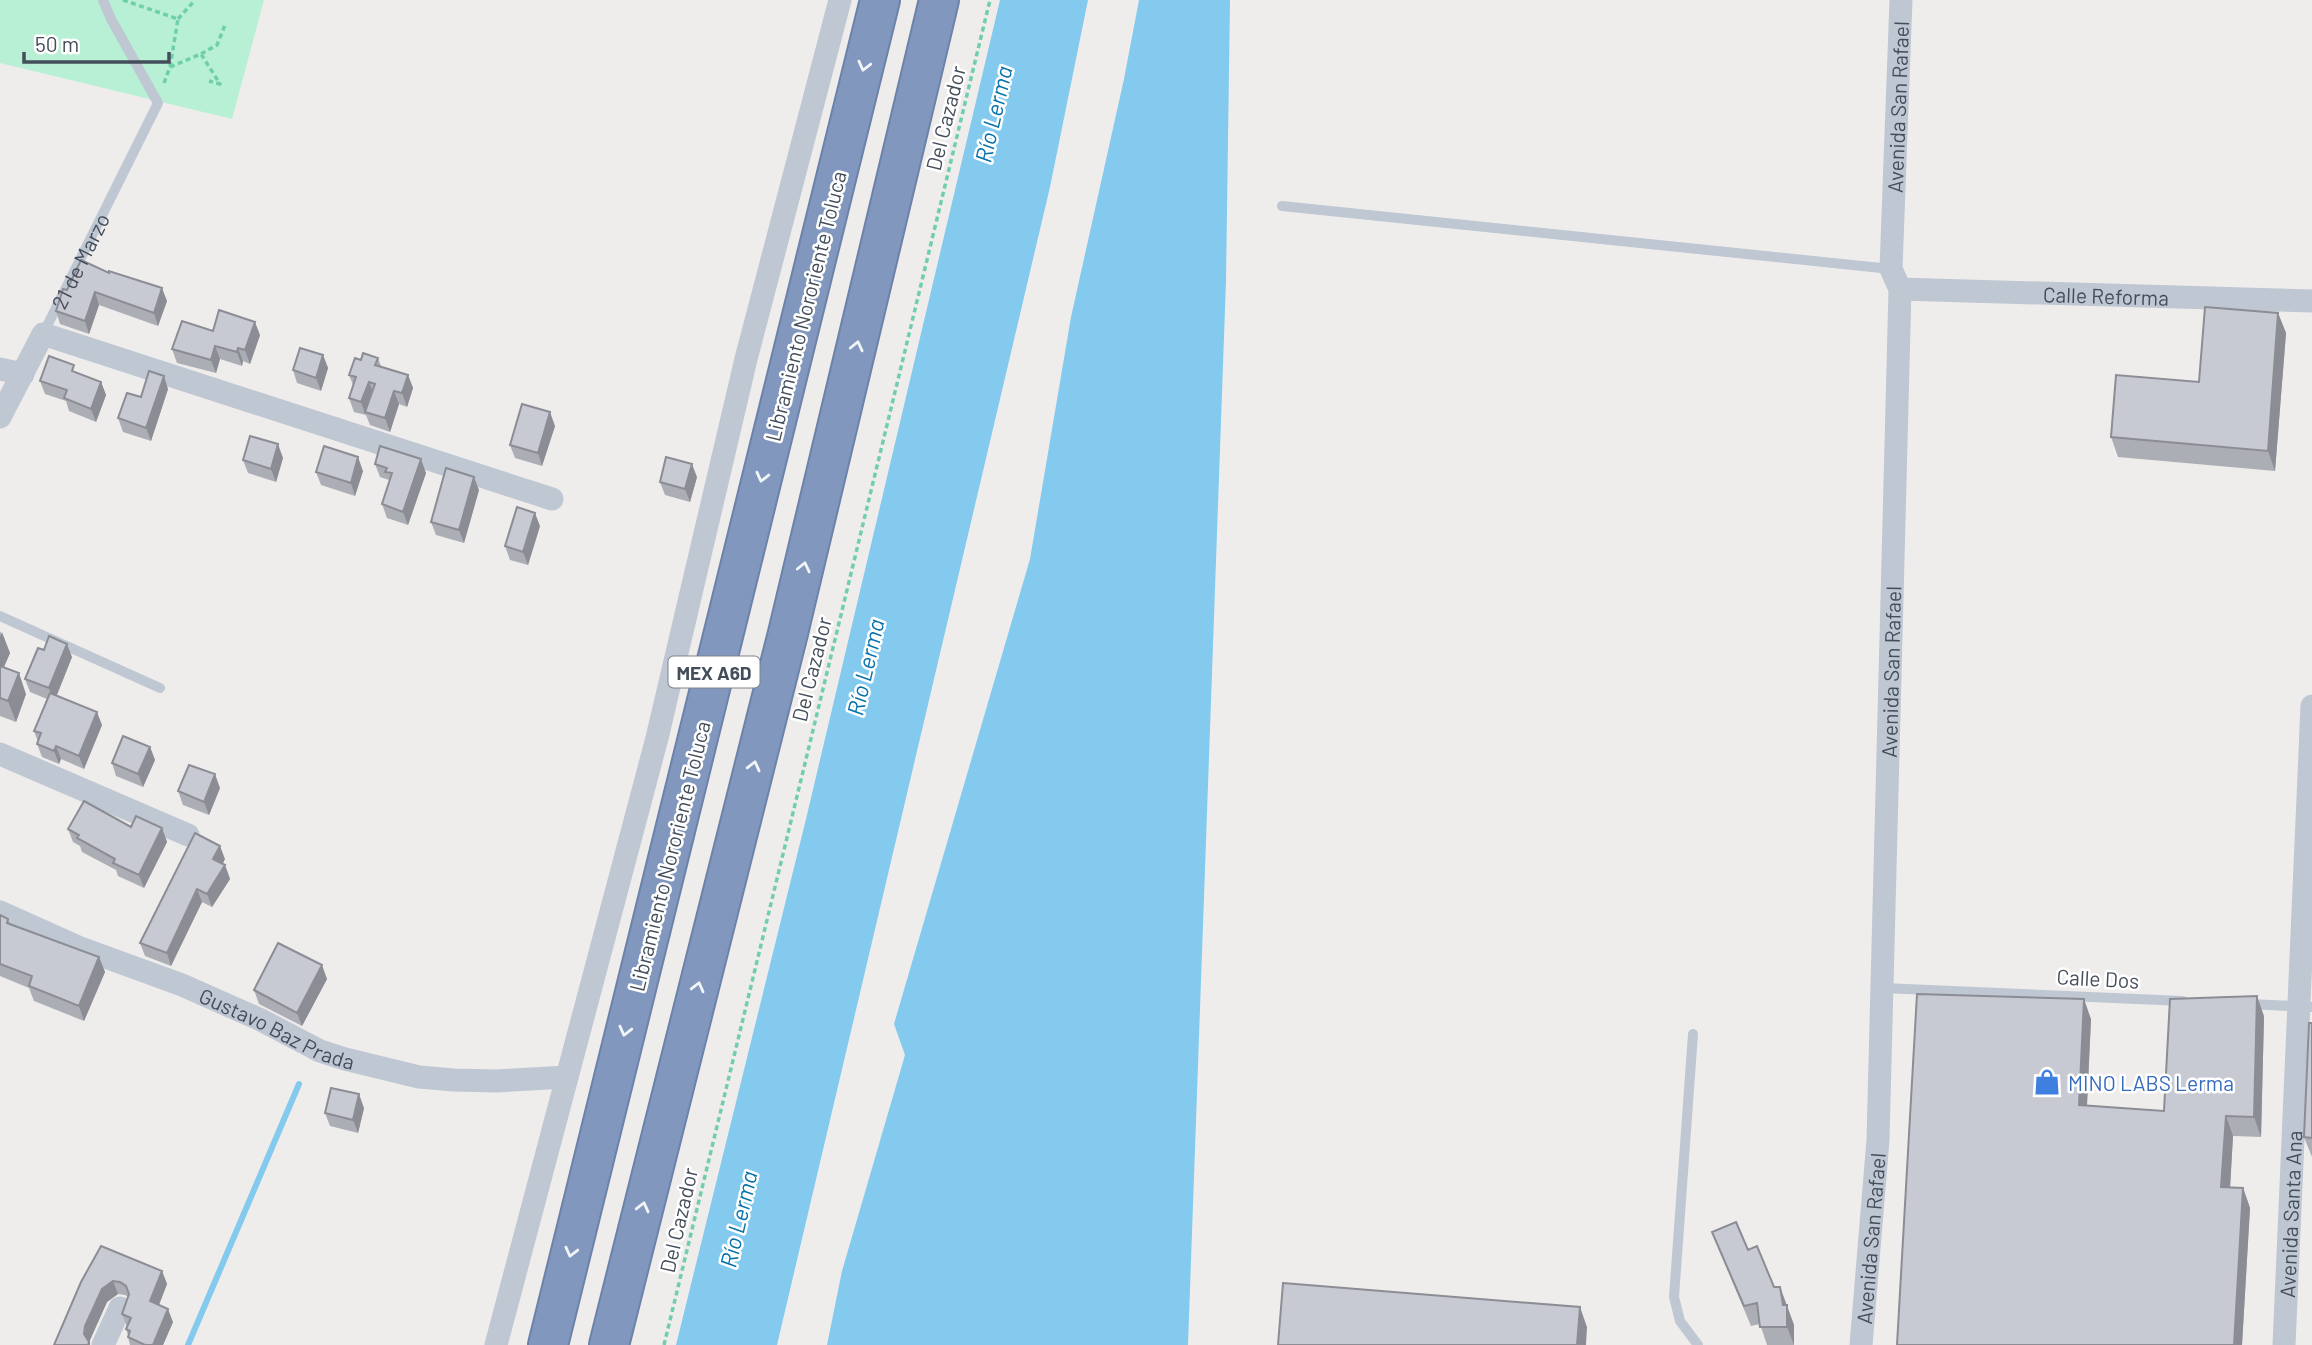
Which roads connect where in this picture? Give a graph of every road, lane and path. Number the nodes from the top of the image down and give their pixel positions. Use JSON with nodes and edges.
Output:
{"nodes":[{"id":1,"x":103,"y":0,"type":"edge"},
{"id":2,"x":123,"y":0,"type":"edge"},
{"id":3,"x":195,"y":0,"type":"edge"},
{"id":4,"x":840,"y":0,"type":"edge"},
{"id":5,"x":880,"y":0,"type":"edge"},
{"id":6,"x":939,"y":0,"type":"edge"},
{"id":7,"x":990,"y":0,"type":"edge"},
{"id":8,"x":1901,"y":0,"type":"edge"},
{"id":9,"x":178,"y":19,"type":"junction"},
{"id":10,"x":225,"y":25,"type":"dead end"},
{"id":11,"x":201,"y":54,"type":"junction"},
{"id":12,"x":170,"y":67,"type":"junction"},
{"id":13,"x":209,"y":81,"type":"dead end"},
{"id":14,"x":158,"y":103,"type":"junction"},
{"id":15,"x":1282,"y":206,"type":"dead end"},
{"id":16,"x":1895,"y":279,"type":"junction"},
{"id":17,"x":2312,"y":301,"type":"edge"},
{"id":18,"x":43,"y":334,"type":"junction"},
{"id":19,"x":0,"y":369,"type":"edge"},
{"id":20,"x":23,"y":374,"type":"junction"},
{"id":21,"x":0,"y":417,"type":"edge"},
{"id":22,"x":552,"y":499,"type":"dead end"},
{"id":23,"x":0,"y":616,"type":"edge"},
{"id":24,"x":160,"y":688,"type":"dead end"},
{"id":25,"x":2312,"y":706,"type":"edge"},
{"id":26,"x":0,"y":754,"type":"edge"},
{"id":27,"x":188,"y":835,"type":"dead end"},
{"id":28,"x":0,"y":912,"type":"edge"},
{"id":29,"x":1883,"y":988,"type":"junction"},
{"id":30,"x":2201,"y":1002,"type":"edge"},
{"id":31,"x":2242,"y":1004,"type":"edge"},
{"id":32,"x":2305,"y":1007,"type":"edge"},
{"id":33,"x":1693,"y":1034,"type":"dead end"},
{"id":34,"x":567,"y":1077,"type":"junction"},
{"id":35,"x":120,"y":1308,"type":"dead end"},
{"id":36,"x":103,"y":1345,"type":"edge"},
{"id":37,"x":496,"y":1345,"type":"edge"},
{"id":38,"x":548,"y":1345,"type":"edge"},
{"id":39,"x":609,"y":1345,"type":"edge"},
{"id":40,"x":664,"y":1345,"type":"edge"},
{"id":41,"x":1698,"y":1345,"type":"edge"},
{"id":42,"x":1861,"y":1345,"type":"edge"},
{"id":43,"x":2284,"y":1345,"type":"edge"}],
"edges":[{"from":1,"to":14,"type":"lane"},
{"from":2,"to":9,"type":"path"},
{"from":3,"to":9,"type":"path"},
{"from":4,"to":34,"type":"street"},
{"from":5,"to":38,"type":"highway","name":"Libramiento Nororiente Toluca","number":"MEX A6D","one_way":true},
{"from":39,"to":6,"type":"highway","number":"MEX A6D","one_way":true},
{"from":7,"to":40,"type":"path","name":"Del Cazador"},
{"from":8,"to":16,"type":"street","name":"Avenida San Rafael"},
{"from":9,"to":12,"type":"path"},
{"from":10,"to":11,"type":"path"},
{"from":11,"to":12,"type":"path"},
{"from":11,"to":13,"type":"path"},
{"from":12,"to":14,"type":"path"},
{"from":14,"to":18,"type":"lane","name":"21 de Marzo"},
{"from":15,"to":16,"type":"lane"},
{"from":16,"to":17,"type":"street","name":"Calle Reforma"},
{"from":16,"to":29,"type":"street","name":"Avenida San Rafael"},
{"from":18,"to":20,"type":"street","name":"21 de Marzo"},
{"from":18,"to":22,"type":"street"},
{"from":19,"to":20,"type":"street"},
{"from":20,"to":21,"type":"street","name":"21 de Marzo"},
{"from":23,"to":24,"type":"lane"},
{"from":25,"to":32,"type":"street","name":"Avenida Santa Ana"},
{"from":26,"to":27,"type":"street"},
{"from":28,"to":34,"type":"street","name":"Gustavo Baz Prada"},
{"from":29,"to":30,"type":"lane","name":"Calle Dos"},
{"from":29,"to":42,"type":"street","name":"Avenida San Rafael"},
{"from":31,"to":32,"type":"lane"},
{"from":32,"to":43,"type":"street","name":"Avenida Santa Ana"},
{"from":33,"to":41,"type":"lane"},
{"from":34,"to":37,"type":"street"},
{"from":35,"to":36,"type":"street"}]}
